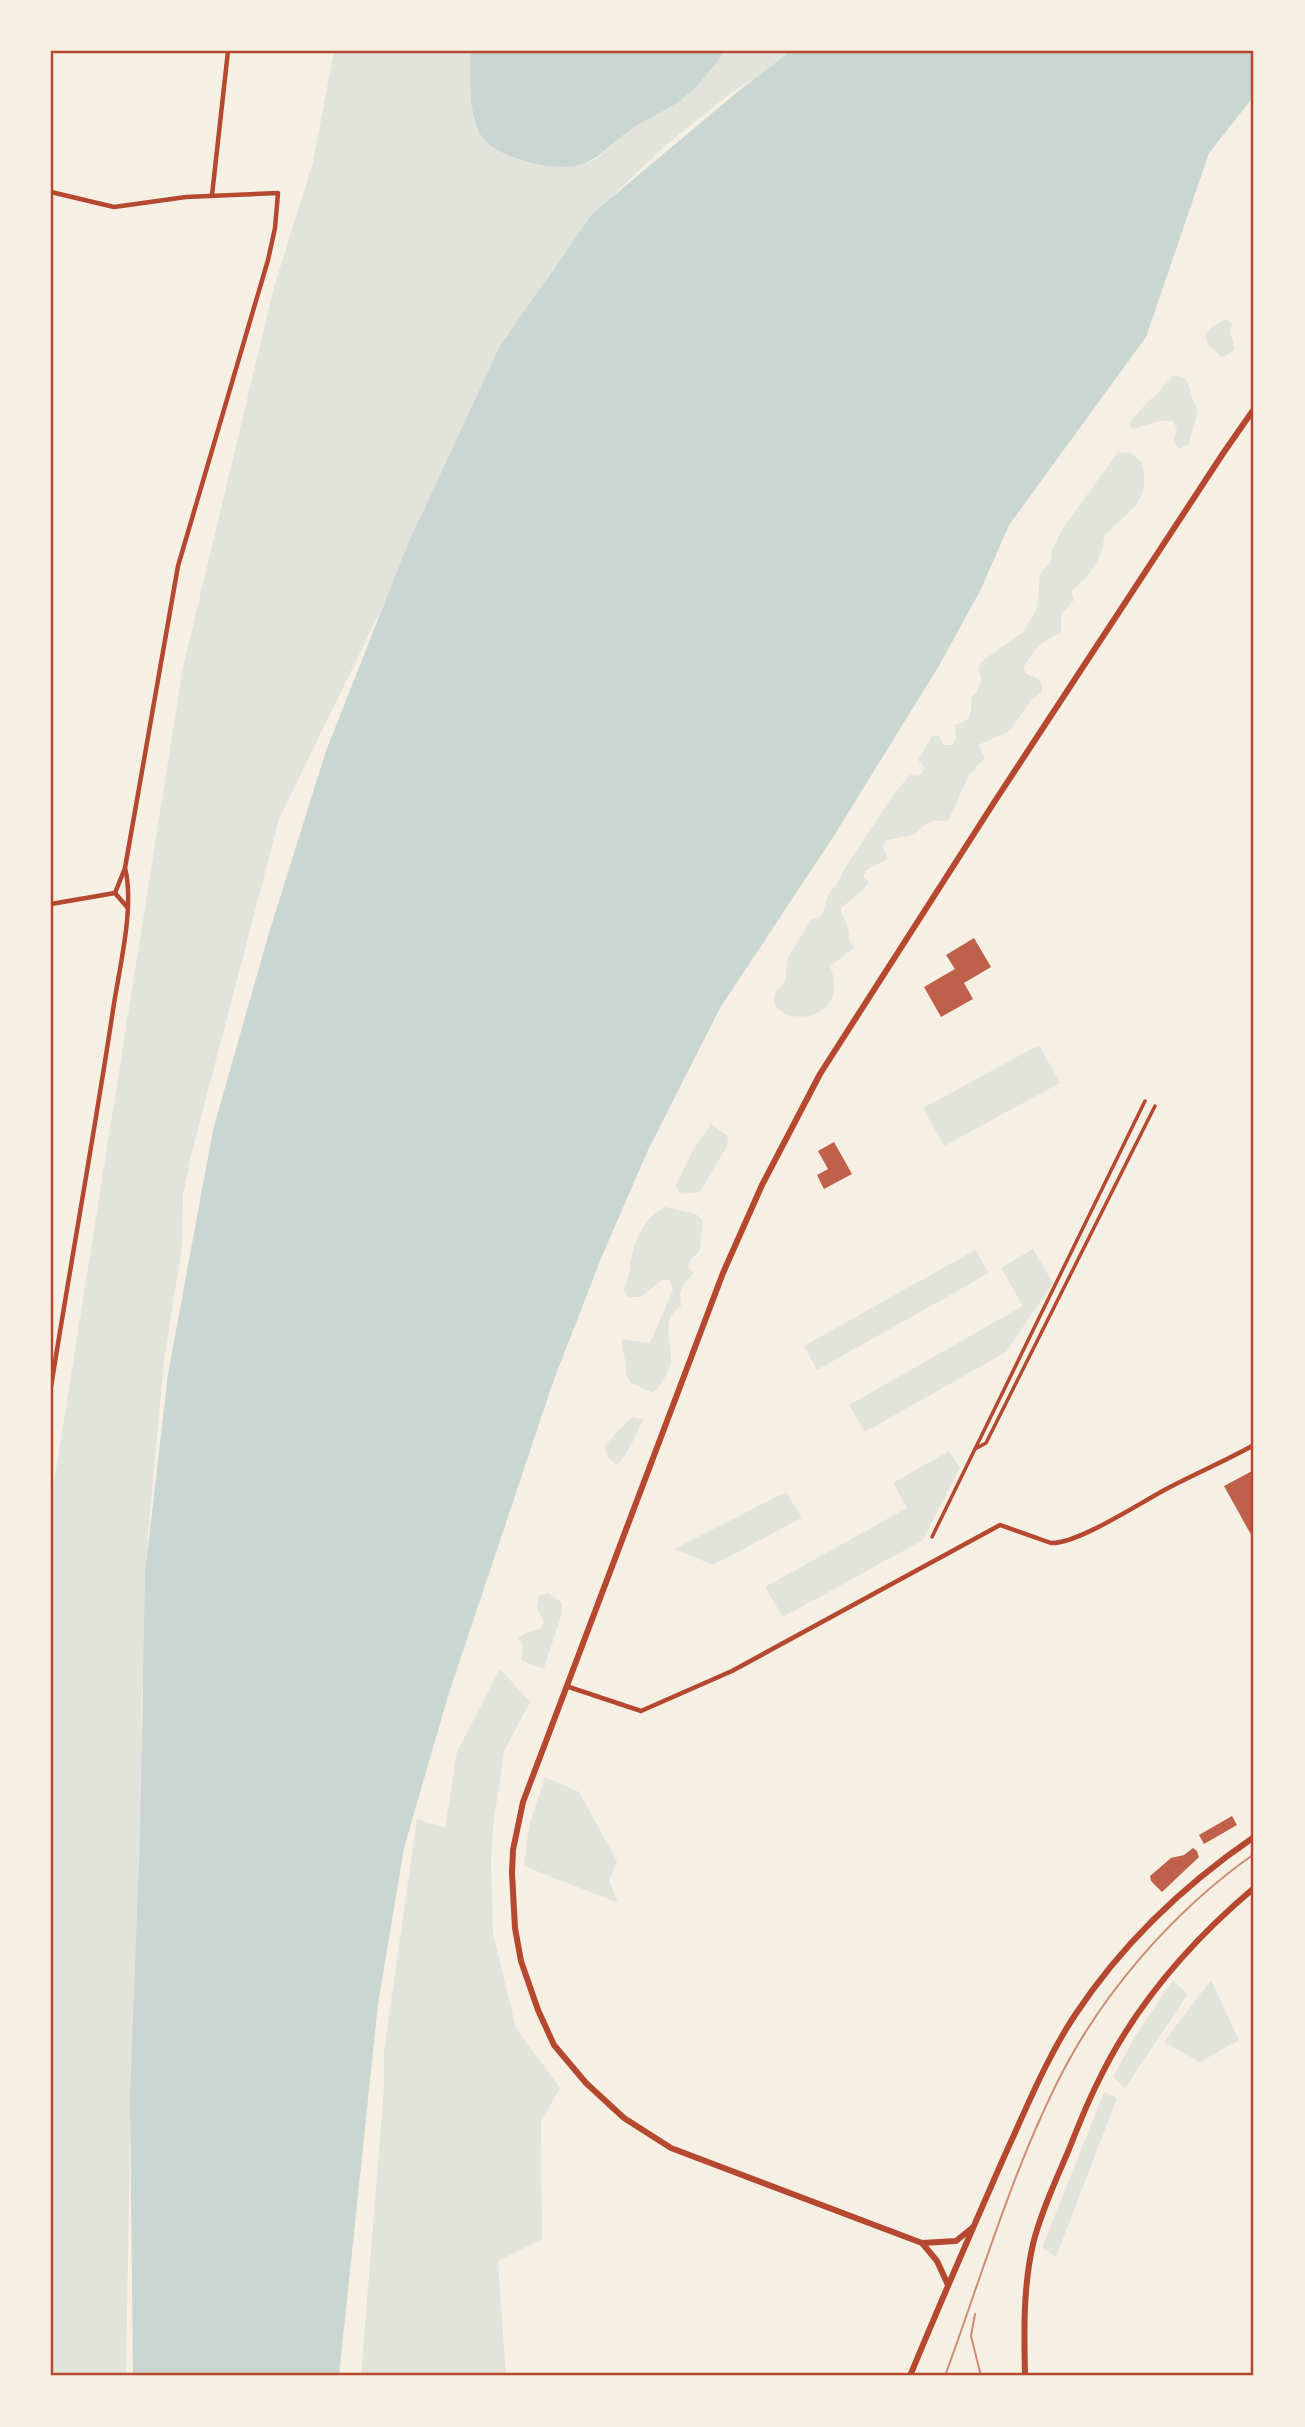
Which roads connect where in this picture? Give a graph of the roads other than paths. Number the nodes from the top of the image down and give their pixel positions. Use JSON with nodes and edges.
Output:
{"nodes":[{"id":1,"x":228,"y":51,"type":"edge"},
{"id":2,"x":51,"y":192,"type":"edge"},
{"id":3,"x":212,"y":195,"type":"junction"},
{"id":4,"x":1254,"y":409,"type":"edge"},
{"id":5,"x":125,"y":868,"type":"junction"},
{"id":6,"x":115,"y":893,"type":"junction"},
{"id":7,"x":51,"y":904,"type":"edge"},
{"id":8,"x":127,"y":907,"type":"junction"},
{"id":9,"x":1145,"y":1101,"type":"dead end"},
{"id":10,"x":1155,"y":1106,"type":"dead end"},
{"id":11,"x":51,"y":1387,"type":"edge"},
{"id":12,"x":1254,"y":1445,"type":"edge"},
{"id":13,"x":975,"y":1449,"type":"junction"},
{"id":14,"x":932,"y":1537,"type":"dead end"},
{"id":15,"x":566,"y":1686,"type":"junction"},
{"id":16,"x":1254,"y":1837,"type":"edge"},
{"id":17,"x":1254,"y":1888,"type":"edge"},
{"id":18,"x":972,"y":2228,"type":"junction"},
{"id":19,"x":922,"y":2243,"type":"junction"},
{"id":20,"x":948,"y":2286,"type":"junction"},
{"id":21,"x":909,"y":2376,"type":"edge"},
{"id":22,"x":1025,"y":2376,"type":"edge"}],
"edges":[{"from":1,"to":3,"type":"street"},
{"from":2,"to":3,"type":"street"},
{"from":3,"to":5,"type":"street"},
{"from":4,"to":15,"type":"main road"},
{"from":5,"to":6,"type":"street"},
{"from":5,"to":8,"type":"street"},
{"from":6,"to":7,"type":"street"},
{"from":6,"to":8,"type":"street"},
{"from":8,"to":11,"type":"street"},
{"from":9,"to":13,"type":"street"},
{"from":10,"to":13,"type":"street"},
{"from":12,"to":15,"type":"street"},
{"from":13,"to":14,"type":"street"},
{"from":15,"to":19,"type":"main road"},
{"from":16,"to":18,"type":"main road"},
{"from":17,"to":22,"type":"main road"},
{"from":18,"to":19,"type":"main road"},
{"from":18,"to":20,"type":"main road"},
{"from":19,"to":20,"type":"main road"},
{"from":20,"to":21,"type":"main road"}]}
